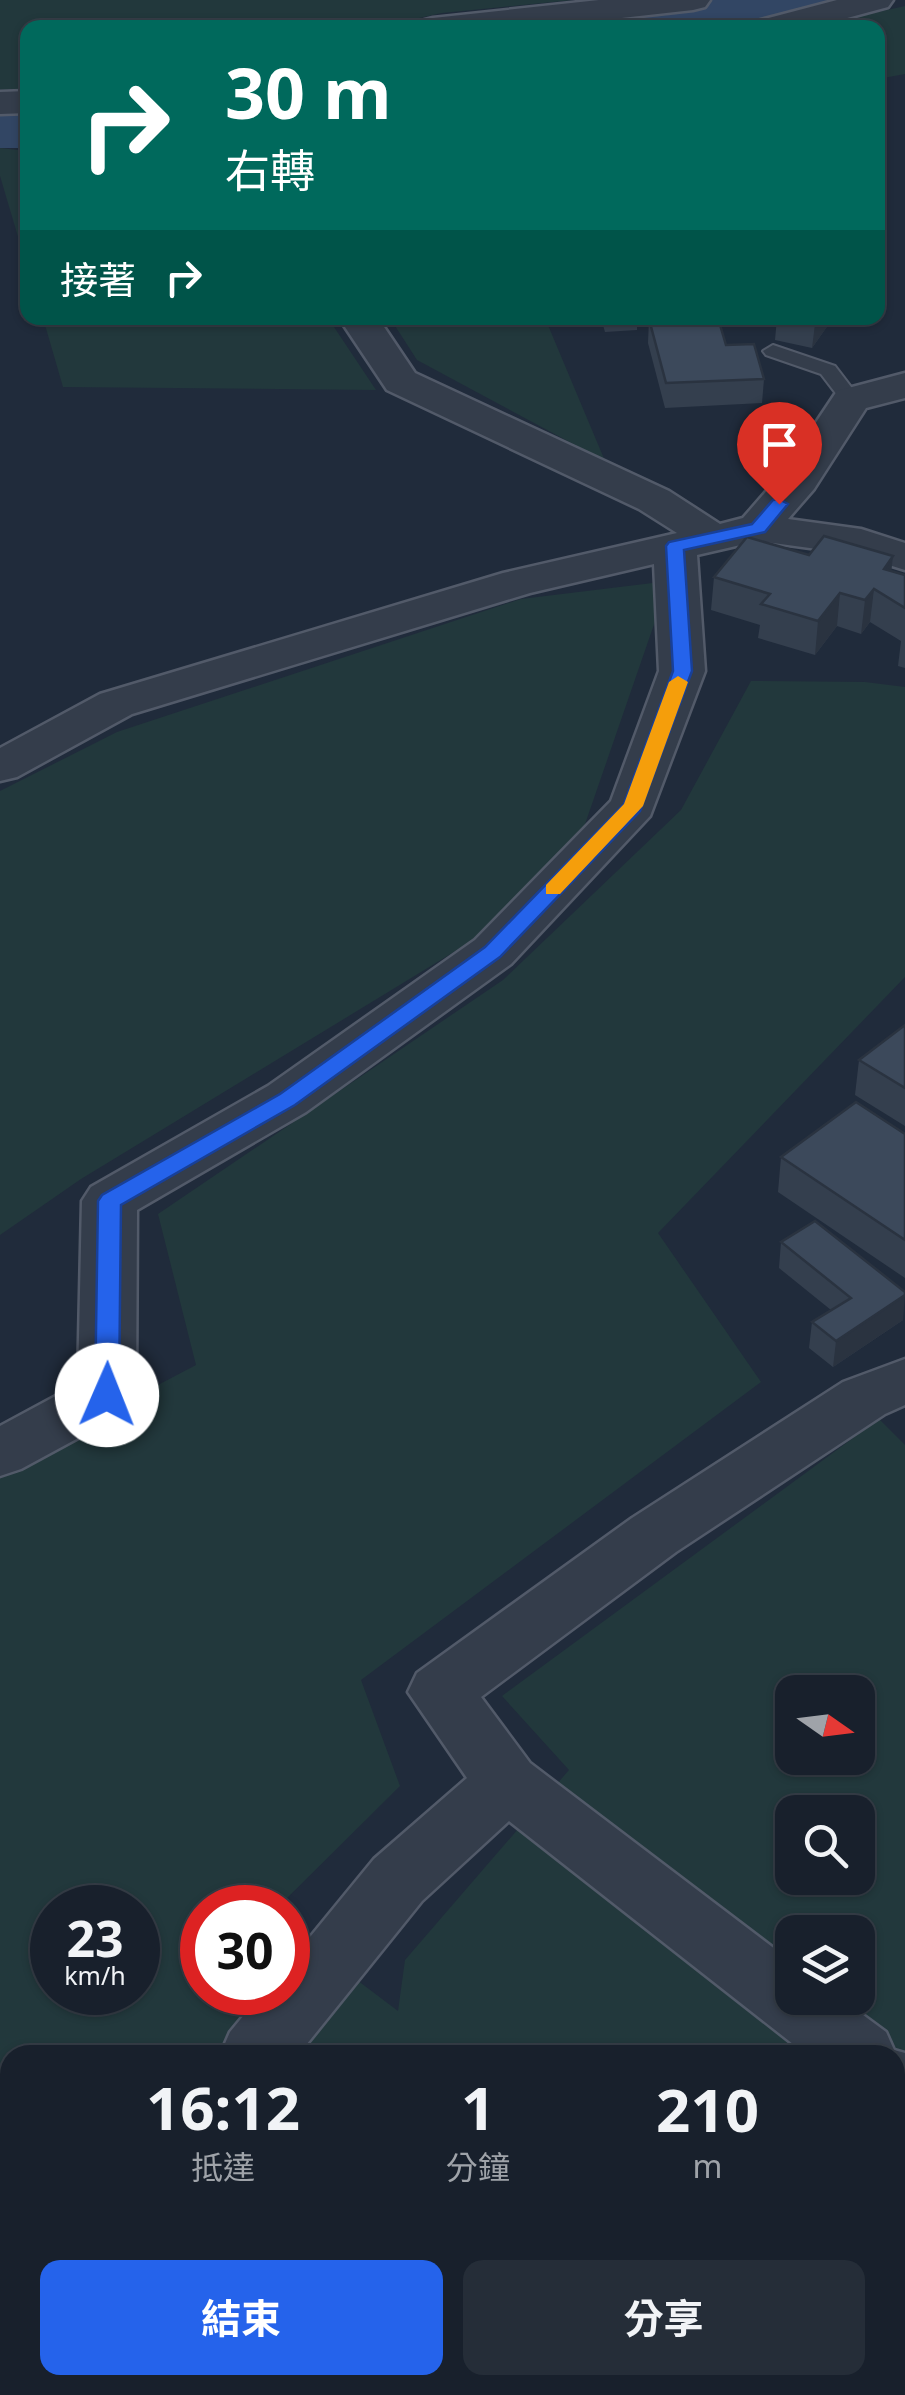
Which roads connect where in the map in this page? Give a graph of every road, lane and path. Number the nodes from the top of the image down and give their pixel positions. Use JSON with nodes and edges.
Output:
{"nodes":[{"id":1,"x":693,"y":0,"type":"edge"},
{"id":2,"x":876,"y":0,"type":"edge"},
{"id":3,"x":507,"y":20,"type":"edge"},
{"id":4,"x":799,"y":20,"type":"edge"},
{"id":5,"x":364,"y":325,"type":"edge"},
{"id":6,"x":773,"y":352,"type":"dead end"},
{"id":7,"x":905,"y":384,"type":"edge"},
{"id":8,"x":851,"y":400,"type":"junction"},
{"id":9,"x":758,"y":528,"type":"junction"},
{"id":10,"x":694,"y":542,"type":"junction"},
{"id":11,"x":905,"y":557,"type":"edge"},
{"id":12,"x":0,"y":767,"type":"edge"},
{"id":13,"x":905,"y":1381,"type":"edge"},
{"id":14,"x":0,"y":1453,"type":"edge"},
{"id":15,"x":507,"y":1782,"type":"junction"},
{"id":16,"x":263,"y":2045,"type":"edge"},
{"id":17,"x":848,"y":2045,"type":"edge"}],
"edges":[{"from":1,"to":3,"type":"street"},
{"from":2,"to":4,"type":"street"},
{"from":5,"to":10,"type":"street"},
{"from":6,"to":8,"type":"lane"},
{"from":7,"to":8,"type":"street"},
{"from":8,"to":9,"type":"street"},
{"from":9,"to":10,"type":"street"},
{"from":9,"to":11,"type":"street"},
{"from":10,"to":12,"type":"street"},
{"from":10,"to":14,"type":"street"},
{"from":13,"to":15,"type":"street"},
{"from":15,"to":16,"type":"street"},
{"from":15,"to":17,"type":"street"}]}
